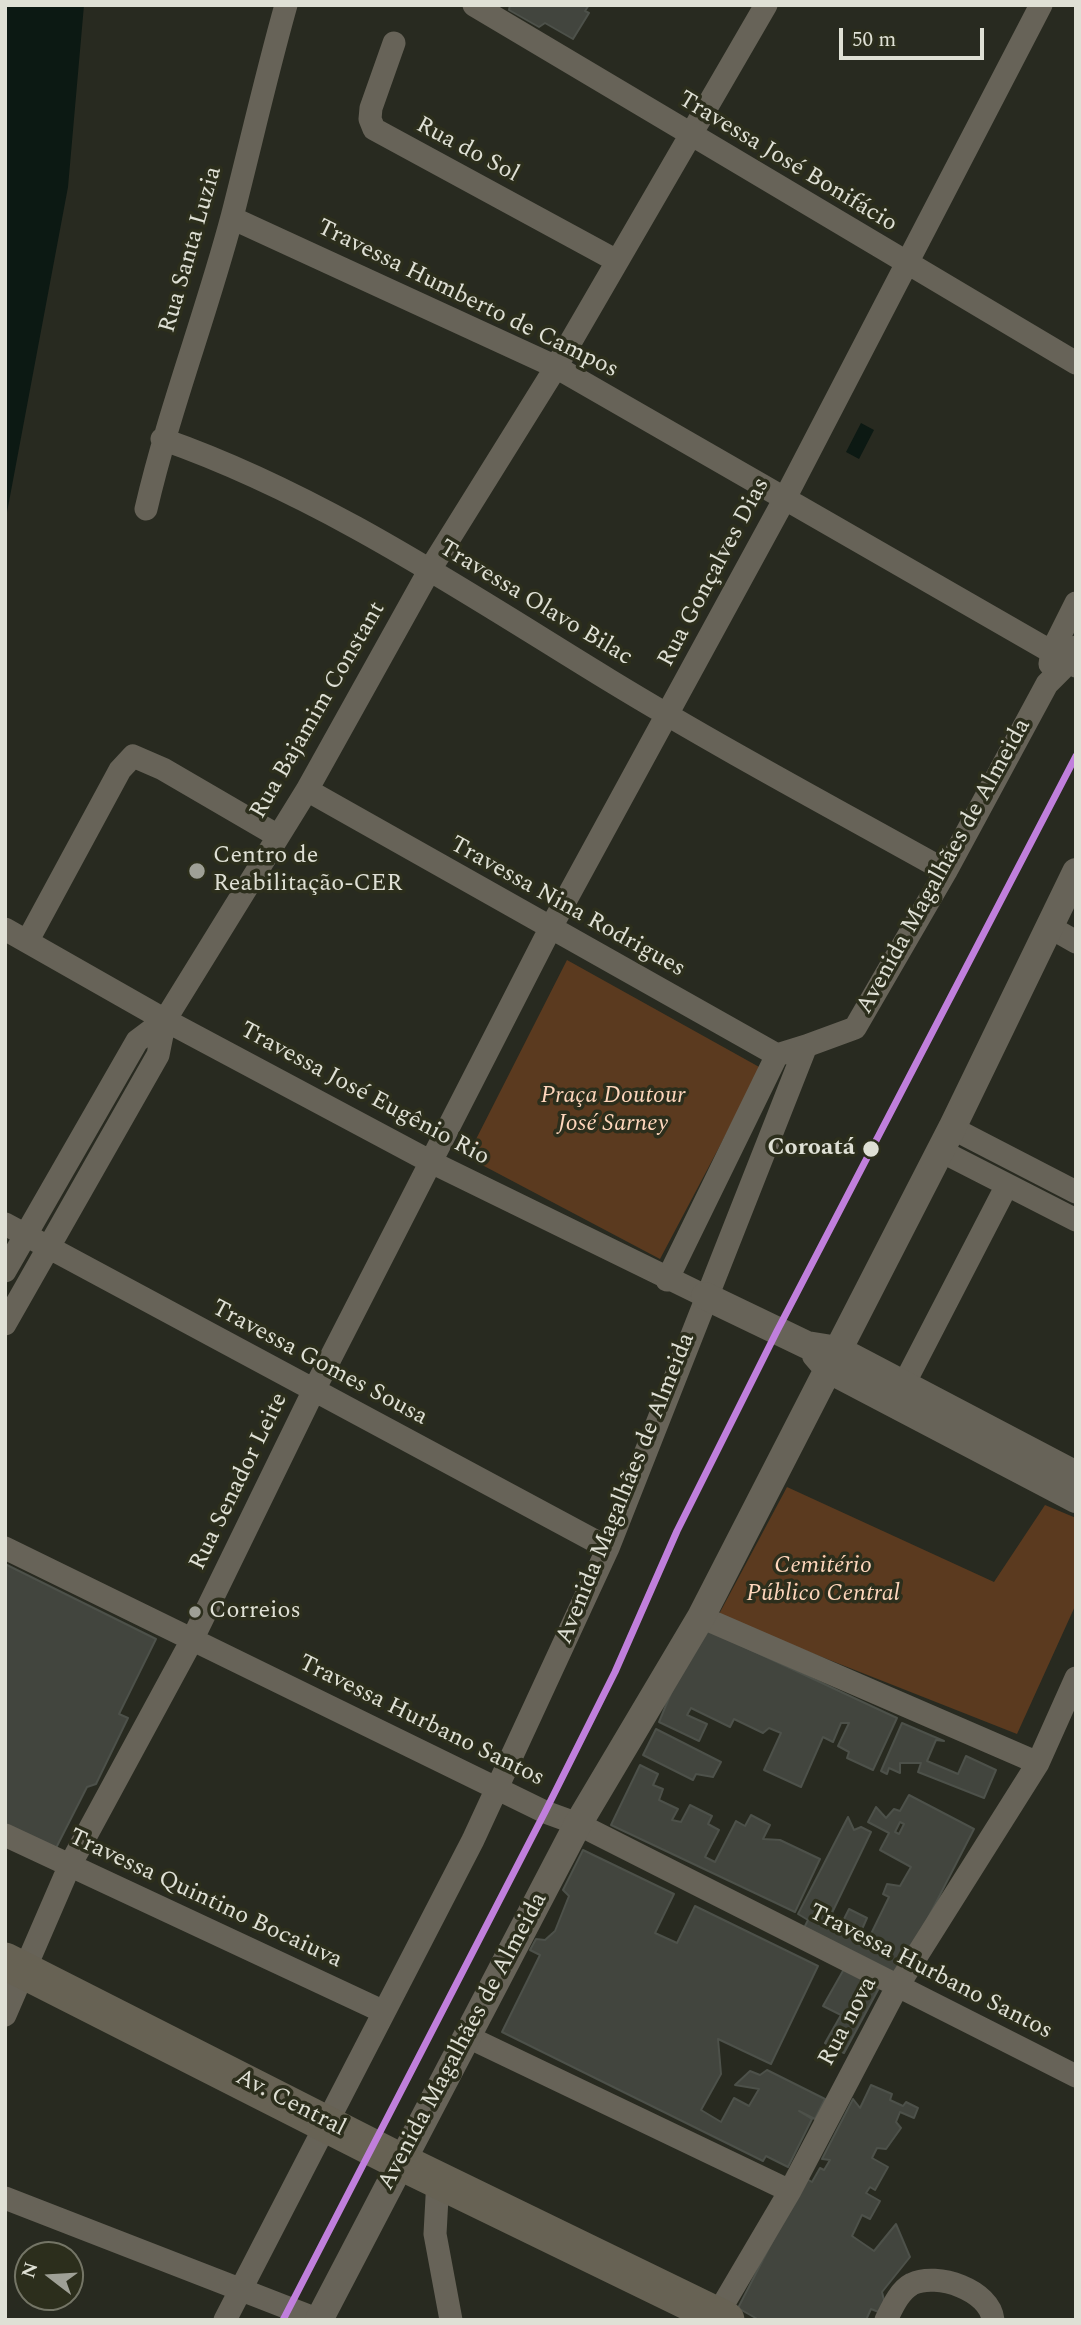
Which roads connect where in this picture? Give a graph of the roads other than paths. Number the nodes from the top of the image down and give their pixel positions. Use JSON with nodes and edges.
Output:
{"nodes":[{"id":1,"x":286,"y":5,"type":"edge"},
{"id":2,"x":474,"y":5,"type":"edge"},
{"id":3,"x":766,"y":5,"type":"edge"},
{"id":4,"x":1041,"y":5,"type":"edge"},
{"id":5,"x":394,"y":43,"type":"dead end"},
{"id":6,"x":691,"y":136,"type":"junction"},
{"id":7,"x":232,"y":218,"type":"junction"},
{"id":8,"x":617,"y":261,"type":"junction"},
{"id":9,"x":906,"y":264,"type":"junction"},
{"id":10,"x":1076,"y":363,"type":"edge"},
{"id":11,"x":556,"y":367,"type":"junction"},
{"id":12,"x":162,"y":439,"type":"junction"},
{"id":13,"x":784,"y":500,"type":"junction"},
{"id":14,"x":146,"y":509,"type":"dead end"},
{"id":15,"x":429,"y":571,"type":"junction"},
{"id":16,"x":1076,"y":603,"type":"edge"},
{"id":17,"x":1068,"y":657,"type":"edge"},
{"id":18,"x":669,"y":716,"type":"junction"},
{"id":19,"x":307,"y":790,"type":"junction"},
{"id":20,"x":278,"y":836,"type":"junction"},
{"id":21,"x":946,"y":871,"type":"junction"},
{"id":22,"x":1076,"y":872,"type":"edge"},
{"id":23,"x":1069,"y":895,"type":"edge"},
{"id":24,"x":1048,"y":926,"type":"junction"},
{"id":25,"x":5,"y":929,"type":"edge"},
{"id":26,"x":550,"y":929,"type":"junction"},
{"id":27,"x":28,"y":940,"type":"junction"},
{"id":28,"x":1076,"y":942,"type":"edge"},
{"id":29,"x":165,"y":1020,"type":"junction"},
{"id":30,"x":806,"y":1046,"type":"junction"},
{"id":31,"x":777,"y":1055,"type":"junction"},
{"id":32,"x":946,"y":1140,"type":"junction"},
{"id":33,"x":431,"y":1162,"type":"junction"},
{"id":34,"x":1007,"y":1185,"type":"junction"},
{"id":35,"x":1076,"y":1192,"type":"edge"},
{"id":36,"x":1076,"y":1220,"type":"edge"},
{"id":37,"x":15,"y":1229,"type":"edge"},
{"id":38,"x":49,"y":1246,"type":"junction"},
{"id":39,"x":5,"y":1271,"type":"edge"},
{"id":40,"x":667,"y":1280,"type":"junction"},
{"id":41,"x":705,"y":1296,"type":"junction"},
{"id":42,"x":5,"y":1324,"type":"edge"},
{"id":43,"x":833,"y":1359,"type":"junction"},
{"id":44,"x":904,"y":1384,"type":"junction"},
{"id":45,"x":313,"y":1392,"type":"junction"},
{"id":46,"x":1076,"y":1475,"type":"edge"},
{"id":47,"x":1076,"y":1499,"type":"edge"},
{"id":48,"x":5,"y":1548,"type":"edge"},
{"id":49,"x":608,"y":1548,"type":"junction"},
{"id":50,"x":701,"y":1617,"type":"junction"},
{"id":51,"x":192,"y":1640,"type":"junction"},
{"id":52,"x":1076,"y":1678,"type":"edge"},
{"id":53,"x":1038,"y":1763,"type":"junction"},
{"id":54,"x":498,"y":1788,"type":"junction"},
{"id":55,"x":578,"y":1824,"type":"junction"},
{"id":56,"x":5,"y":1835,"type":"edge"},
{"id":57,"x":69,"y":1867,"type":"junction"},
{"id":58,"x":15,"y":1965,"type":"edge"},
{"id":59,"x":898,"y":1987,"type":"junction"},
{"id":60,"x":384,"y":2012,"type":"junction"},
{"id":61,"x":5,"y":2015,"type":"edge"},
{"id":62,"x":466,"y":2036,"type":"junction"},
{"id":63,"x":1076,"y":2076,"type":"edge"},
{"id":64,"x":328,"y":2123,"type":"junction"},
{"id":65,"x":401,"y":2162,"type":"junction"},
{"id":66,"x":438,"y":2179,"type":"junction"},
{"id":67,"x":790,"y":2191,"type":"junction"},
{"id":68,"x":5,"y":2197,"type":"edge"},
{"id":69,"x":241,"y":2289,"type":"junction"},
{"id":70,"x":719,"y":2318,"type":"edge"},
{"id":71,"x":225,"y":2320,"type":"edge"},
{"id":72,"x":319,"y":2320,"type":"edge"},
{"id":73,"x":450,"y":2320,"type":"edge"},
{"id":74,"x":886,"y":2320,"type":"edge"},
{"id":75,"x":993,"y":2320,"type":"edge"}],
"edges":[{"from":1,"to":7,"type":"street","name":"Rua Santa Luzia"},
{"from":2,"to":6,"type":"street","name":"Travessa José Bonifácio"},
{"from":3,"to":6,"type":"street"},
{"from":4,"to":9,"type":"street","name":"Rua Gonçalves Dias"},
{"from":5,"to":8,"type":"street","name":"Rua do Sol"},
{"from":6,"to":8,"type":"street"},
{"from":6,"to":9,"type":"street","name":"Travessa José Bonifácio"},
{"from":7,"to":11,"type":"street","name":"Travessa Humberto de Campos"},
{"from":7,"to":12,"type":"street","name":"Rua Santa Luzia"},
{"from":8,"to":11,"type":"street"},
{"from":9,"to":10,"type":"street","name":"Travessa José Bonifácio"},
{"from":9,"to":13,"type":"street","name":"Rua Gonçalves Dias"},
{"from":11,"to":13,"type":"street","name":"Travessa Humberto de Campos"},
{"from":11,"to":15,"type":"street"},
{"from":12,"to":14,"type":"street","name":"Rua Santa Luzia"},
{"from":12,"to":15,"type":"street","name":"Travessa Olavo Bilac"},
{"from":13,"to":17,"type":"street","name":"Travessa Humberto de Campos"},
{"from":13,"to":18,"type":"street","name":"Rua Gonçalves Dias"},
{"from":15,"to":18,"type":"street","name":"Travessa Olavo Bilac"},
{"from":15,"to":19,"type":"street","name":"Rua Bajamim Constant"},
{"from":16,"to":17,"type":"street","name":"Avenida Magalhães de Almeida"},
{"from":17,"to":21,"type":"street","name":"Avenida Magalhães de Almeida"},
{"from":18,"to":21,"type":"street","name":"Travessa Olavo Bilac"},
{"from":18,"to":26,"type":"street","name":"Rua Gonçalves Dias"},
{"from":19,"to":20,"type":"street","name":"Rua Bajamim Constant"},
{"from":19,"to":26,"type":"street","name":"Travessa Nina Rodrigues"},
{"from":20,"to":27,"type":"street"},
{"from":20,"to":29,"type":"street","name":"Rua Bajamim Constant"},
{"from":21,"to":30,"type":"street","name":"Avenida Magalhães de Almeida"},
{"from":22,"to":23,"type":"street","name":"Avenida Magalhães de Almeida"},
{"from":23,"to":24,"type":"street","name":"Avenida Magalhães de Almeida"},
{"from":24,"to":28,"type":"street"},
{"from":24,"to":32,"type":"street","name":"Avenida Magalhães de Almeida"},
{"from":25,"to":27,"type":"street","name":"Travessa José Eugênio Rio"},
{"from":26,"to":31,"type":"street","name":"Travessa Nina Rodrigues"},
{"from":26,"to":33,"type":"street","name":"Rua Gonçalves Dias"},
{"from":27,"to":29,"type":"street","name":"Travessa José Eugênio Rio"},
{"from":29,"to":33,"type":"street","name":"Travessa José Eugênio Rio"},
{"from":29,"to":37,"type":"street","name":"Rua Bajamim Constant"},
{"from":29,"to":38,"type":"street","name":"Rua Bajamim Constant"},
{"from":30,"to":31,"type":"street"},
{"from":30,"to":41,"type":"street","name":"Avenida Magalhães de Almeida"},
{"from":31,"to":40,"type":"street"},
{"from":32,"to":34,"type":"street"},
{"from":32,"to":35,"type":"street"},
{"from":32,"to":43,"type":"street","name":"Avenida Magalhães de Almeida"},
{"from":33,"to":40,"type":"street","name":"Travessa José Eugênio Rio"},
{"from":33,"to":45,"type":"street","name":"Rua Senador Leite"},
{"from":34,"to":36,"type":"street"},
{"from":34,"to":44,"type":"street"},
{"from":37,"to":38,"type":"street","name":"Travessa Gomes Sousa"},
{"from":37,"to":39,"type":"street","name":"Rua Bajamim Constant"},
{"from":38,"to":42,"type":"street","name":"Rua Bajamim Constant"},
{"from":38,"to":45,"type":"street","name":"Travessa Gomes Sousa"},
{"from":40,"to":41,"type":"street","name":"Travessa José Eugênio Rio"},
{"from":41,"to":43,"type":"street"},
{"from":41,"to":49,"type":"street","name":"Avenida Magalhães de Almeida"},
{"from":43,"to":44,"type":"street"},
{"from":43,"to":47,"type":"street"},
{"from":43,"to":50,"type":"street","name":"Avenida Magalhães de Almeida"},
{"from":44,"to":46,"type":"street"},
{"from":45,"to":49,"type":"street","name":"Travessa Gomes Sousa"},
{"from":45,"to":51,"type":"street","name":"Rua Senador Leite"},
{"from":48,"to":51,"type":"street","name":"Travessa Hurbano Santos"},
{"from":49,"to":54,"type":"street","name":"Avenida Magalhães de Almeida"},
{"from":50,"to":53,"type":"street"},
{"from":50,"to":55,"type":"street","name":"Avenida Magalhães de Almeida"},
{"from":51,"to":54,"type":"street","name":"Travessa Hurbano Santos"},
{"from":51,"to":57,"type":"street","name":"Rua Senador Leite"},
{"from":52,"to":53,"type":"street","name":"Rua nova"},
{"from":53,"to":59,"type":"street","name":"Rua nova"},
{"from":54,"to":55,"type":"street","name":"Travessa Hurbano Santos"},
{"from":54,"to":60,"type":"street","name":"Avenida Magalhães de Almeida"},
{"from":55,"to":59,"type":"street","name":"Travessa Hurbano Santos"},
{"from":55,"to":62,"type":"street","name":"Avenida Magalhães de Almeida"},
{"from":56,"to":57,"type":"street","name":"Travessa Quintino Bocaiuva"},
{"from":57,"to":58,"type":"street","name":"Rua Senador Leite"},
{"from":57,"to":60,"type":"street","name":"Travessa Quintino Bocaiuva"},
{"from":58,"to":61,"type":"street","name":"Rua Senador Leite"},
{"from":58,"to":64,"type":"main road","name":"Av. Central"},
{"from":59,"to":63,"type":"street","name":"Travessa Hurbano Santos"},
{"from":59,"to":67,"type":"street","name":"Rua nova"},
{"from":60,"to":64,"type":"street","name":"Avenida Magalhães de Almeida"},
{"from":62,"to":65,"type":"street","name":"Avenida Magalhães de Almeida"},
{"from":62,"to":67,"type":"street"},
{"from":64,"to":65,"type":"main road","name":"Av. Central"},
{"from":64,"to":69,"type":"street","name":"Avenida Magalhães de Almeida"},
{"from":65,"to":66,"type":"main road","name":"Av. Central"},
{"from":65,"to":72,"type":"street","name":"Avenida Magalhães de Almeida"},
{"from":66,"to":70,"type":"main road","name":"Av. Central"},
{"from":66,"to":73,"type":"street"},
{"from":67,"to":70,"type":"street","name":"Rua nova"},
{"from":68,"to":69,"type":"street"},
{"from":69,"to":71,"type":"street","name":"Avenida Magalhães de Almeida"},
{"from":69,"to":72,"type":"street"},
{"from":74,"to":75,"type":"street"}]}
